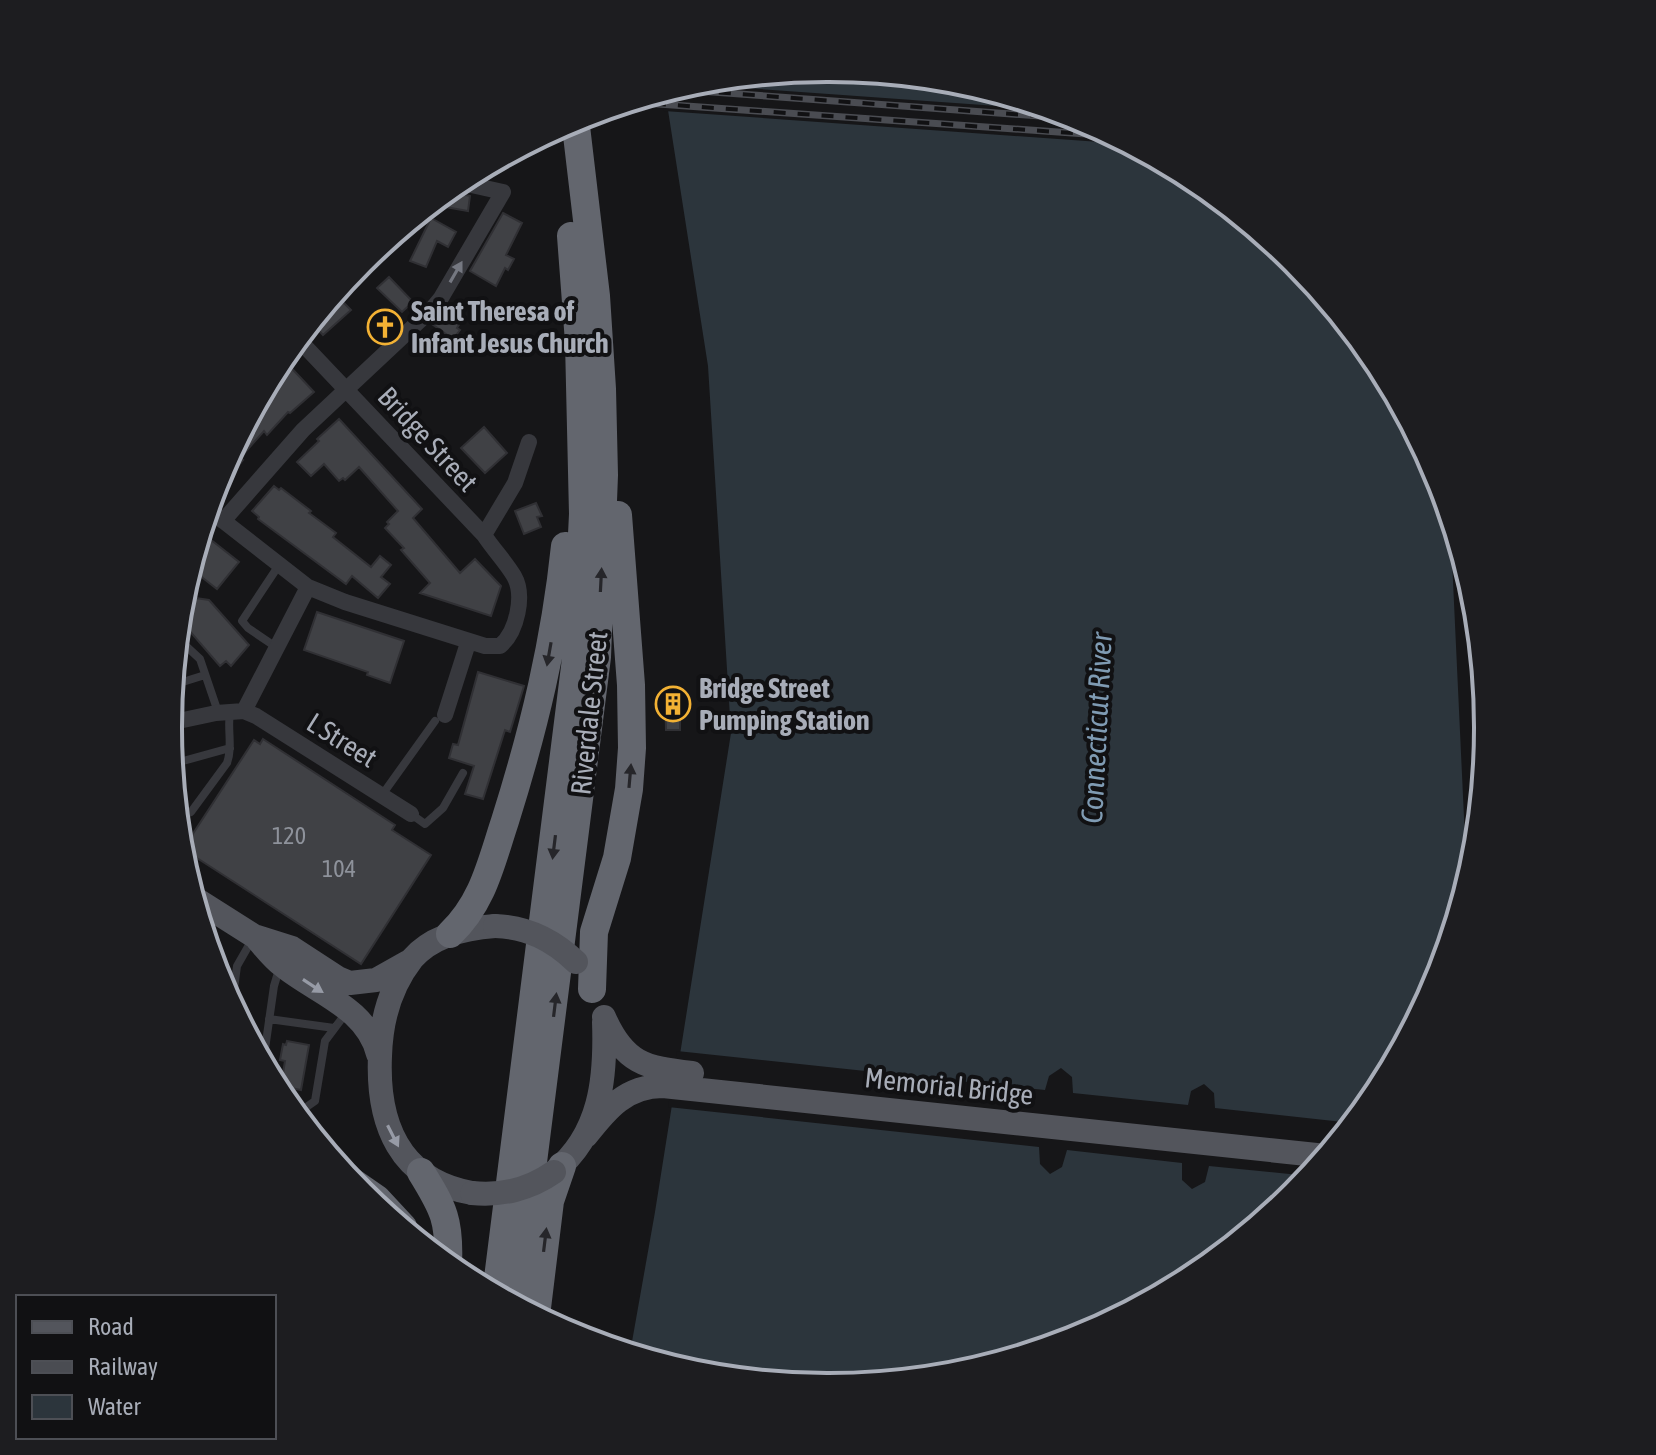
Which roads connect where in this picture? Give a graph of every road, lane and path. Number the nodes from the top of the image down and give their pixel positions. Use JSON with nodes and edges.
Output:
{"nodes":[{"id":1,"x":577,"y":133,"type":"edge"},
{"id":2,"x":559,"y":142,"type":"edge"},
{"id":3,"x":477,"y":186,"type":"edge"},
{"id":4,"x":306,"y":348,"type":"edge"},
{"id":5,"x":591,"y":385,"type":"junction"},
{"id":6,"x":346,"y":390,"type":"junction"},
{"id":7,"x":529,"y":442,"type":"dead end"},
{"id":8,"x":218,"y":517,"type":"edge"},
{"id":9,"x":223,"y":521,"type":"junction"},
{"id":10,"x":484,"y":535,"type":"junction"},
{"id":11,"x":280,"y":564,"type":"junction"},
{"id":12,"x":308,"y":587,"type":"junction"},
{"id":13,"x":468,"y":643,"type":"junction"},
{"id":14,"x":188,"y":647,"type":"edge"},
{"id":15,"x":277,"y":648,"type":"junction"},
{"id":16,"x":205,"y":675,"type":"junction"},
{"id":17,"x":184,"y":681,"type":"edge"},
{"id":18,"x":231,"y":711,"type":"junction"},
{"id":19,"x":440,"y":718,"type":"joint"},
{"id":20,"x":182,"y":720,"type":"edge"},
{"id":21,"x":230,"y":748,"type":"junction"},
{"id":22,"x":184,"y":761,"type":"edge"},
{"id":23,"x":463,"y":773,"type":"dead end"},
{"id":24,"x":381,"y":796,"type":"junction"},
{"id":25,"x":188,"y":813,"type":"edge"},
{"id":26,"x":411,"y":814,"type":"joint"},
{"id":27,"x":208,"y":907,"type":"edge"},
{"id":28,"x":450,"y":934,"type":"junction"},
{"id":29,"x":254,"y":936,"type":"junction"},
{"id":30,"x":413,"y":958,"type":"junction"},
{"id":31,"x":281,"y":965,"type":"junction"},
{"id":32,"x":235,"y":982,"type":"edge"},
{"id":33,"x":592,"y":989,"type":"junction"},
{"id":34,"x":604,"y":1017,"type":"junction"},
{"id":35,"x":269,"y":1019,"type":"junction"},
{"id":36,"x":341,"y":1019,"type":"junction"},
{"id":37,"x":266,"y":1044,"type":"edge"},
{"id":38,"x":380,"y":1060,"type":"junction"},
{"id":39,"x":648,"y":1077,"type":"junction"},
{"id":40,"x":307,"y":1108,"type":"edge"},
{"id":41,"x":586,"y":1136,"type":"junction"},
{"id":42,"x":1324,"y":1140,"type":"edge"},
{"id":43,"x":1312,"y":1154,"type":"edge"},
{"id":44,"x":558,"y":1169,"type":"junction"},
{"id":45,"x":421,"y":1172,"type":"junction"},
{"id":46,"x":448,"y":1249,"type":"edge"},
{"id":47,"x":497,"y":1282,"type":"edge"},
{"id":48,"x":516,"y":1293,"type":"edge"},
{"id":49,"x":538,"y":1303,"type":"edge"}],
"edges":[{"from":1,"to":5,"type":"highway","name":"Riverdale Street"},
{"from":2,"to":5,"type":"highway","name":"Riverdale Street"},
{"from":6,"to":3,"type":"street","one_way":true},
{"from":4,"to":6,"type":"street","name":"Bridge Street"},
{"from":5,"to":28,"type":"highway","one_way":true},
{"from":33,"to":5,"type":"highway","one_way":true},
{"from":5,"to":47,"type":"highway","name":"Riverdale Street","one_way":true},
{"from":48,"to":5,"type":"highway","name":"Riverdale Street","one_way":true},
{"from":6,"to":9,"type":"street"},
{"from":6,"to":10,"type":"street","name":"Bridge Street"},
{"from":7,"to":10,"type":"street"},
{"from":8,"to":9,"type":"street"},
{"from":9,"to":11,"type":"street"},
{"from":10,"to":13,"type":"street","name":"Bridge Street"},
{"from":11,"to":12,"type":"street"},
{"from":11,"to":15,"type":"lane"},
{"from":12,"to":13,"type":"street"},
{"from":12,"to":15,"type":"street"},
{"from":13,"to":19,"type":"street"},
{"from":14,"to":16,"type":"lane"},
{"from":15,"to":18,"type":"street"},
{"from":16,"to":17,"type":"lane"},
{"from":16,"to":18,"type":"lane"},
{"from":18,"to":20,"type":"street"},
{"from":18,"to":21,"type":"lane"},
{"from":18,"to":24,"type":"street","name":"L Street"},
{"from":19,"to":24,"type":"lane"},
{"from":21,"to":22,"type":"lane"},
{"from":21,"to":25,"type":"lane"},
{"from":23,"to":26,"type":"lane"},
{"from":24,"to":26,"type":"street","name":"L Street"},
{"from":27,"to":29,"type":"main road"},
{"from":28,"to":30,"type":"main road"},
{"from":28,"to":33,"type":"main road","bridge":true},
{"from":29,"to":30,"type":"main road"},
{"from":29,"to":31,"type":"main road"},
{"from":29,"to":32,"type":"lane"},
{"from":30,"to":38,"type":"main road"},
{"from":31,"to":35,"type":"lane"},
{"from":31,"to":36,"type":"main road","one_way":true},
{"from":33,"to":34,"type":"main road"},
{"from":34,"to":39,"type":"main road"},
{"from":34,"to":41,"type":"main road"},
{"from":35,"to":36,"type":"lane"},
{"from":35,"to":37,"type":"lane"},
{"from":36,"to":38,"type":"main road"},
{"from":36,"to":40,"type":"lane"},
{"from":38,"to":45,"type":"main road","one_way":true},
{"from":39,"to":41,"type":"main road","name":"Memorial Bridge"},
{"from":39,"to":42,"type":"main road","name":"Memorial Bridge"},
{"from":39,"to":43,"type":"main road","name":"Memorial Bridge"},
{"from":41,"to":44,"type":"main road"},
{"from":44,"to":45,"type":"main road","bridge":true},
{"from":49,"to":44,"type":"highway","one_way":true},
{"from":45,"to":46,"type":"highway"}]}
